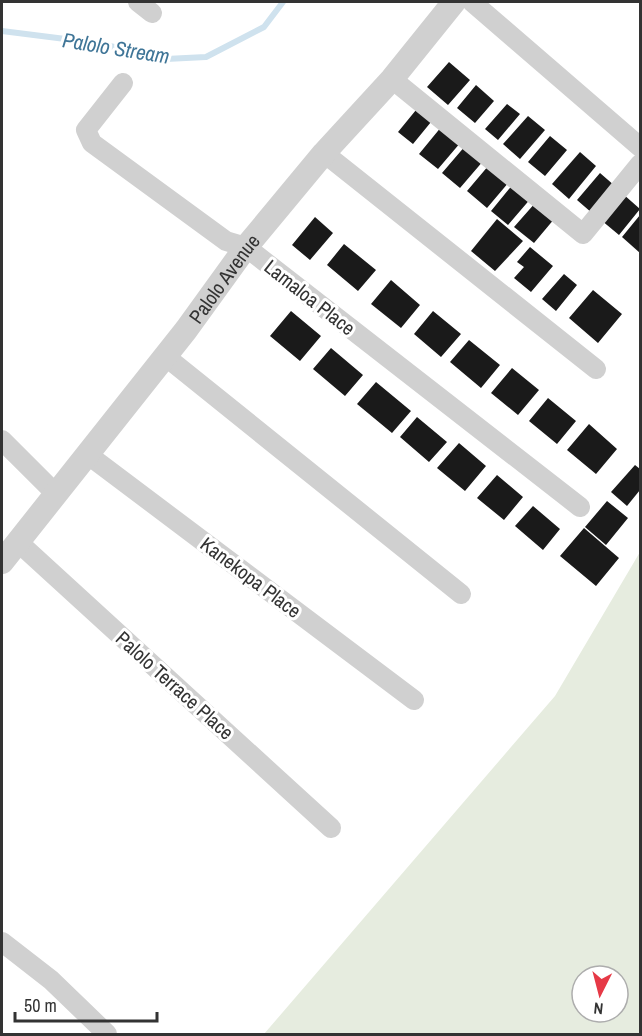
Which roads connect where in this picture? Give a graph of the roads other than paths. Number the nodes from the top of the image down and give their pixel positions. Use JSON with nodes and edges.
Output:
{"nodes":[{"id":1,"x":454,"y":2,"type":"edge"},
{"id":2,"x":472,"y":2,"type":"edge"},
{"id":3,"x":392,"y":79,"type":"junction"},
{"id":4,"x":123,"y":83,"type":"dead end"},
{"id":5,"x":640,"y":147,"type":"edge"},
{"id":6,"x":324,"y":153,"type":"junction"},
{"id":7,"x":640,"y":164,"type":"edge"},
{"id":8,"x":246,"y":247,"type":"junction"},
{"id":9,"x":165,"y":356,"type":"junction"},
{"id":10,"x":596,"y":369,"type":"dead end"},
{"id":11,"x":2,"y":440,"type":"edge"},
{"id":12,"x":87,"y":454,"type":"junction"},
{"id":13,"x":56,"y":494,"type":"junction"},
{"id":14,"x":580,"y":507,"type":"dead end"},
{"id":15,"x":18,"y":542,"type":"junction"},
{"id":16,"x":2,"y":562,"type":"edge"},
{"id":17,"x":461,"y":594,"type":"dead end"},
{"id":18,"x":414,"y":700,"type":"dead end"},
{"id":19,"x":332,"y":828,"type":"dead end"},
{"id":20,"x":2,"y":942,"type":"edge"},
{"id":21,"x":107,"y":1035,"type":"edge"}],
"edges":[{"from":1,"to":3,"type":"street","name":"Palolo Avenue"},
{"from":2,"to":5,"type":"street"},
{"from":3,"to":6,"type":"street","name":"Palolo Avenue"},
{"from":3,"to":7,"type":"street"},
{"from":4,"to":8,"type":"street","name":"Lamaloa Place"},
{"from":6,"to":8,"type":"street","name":"Palolo Avenue"},
{"from":6,"to":10,"type":"street"},
{"from":8,"to":9,"type":"street","name":"Palolo Avenue"},
{"from":8,"to":14,"type":"street","name":"Lamaloa Place"},
{"from":9,"to":12,"type":"street","name":"Palolo Avenue"},
{"from":9,"to":17,"type":"street"},
{"from":11,"to":13,"type":"street"},
{"from":12,"to":13,"type":"street","name":"Palolo Avenue"},
{"from":12,"to":18,"type":"street","name":"Kanekopa Place"},
{"from":13,"to":15,"type":"street","name":"Palolo Avenue"},
{"from":15,"to":16,"type":"street","name":"Palolo Avenue"},
{"from":15,"to":19,"type":"street","name":"Palolo Terrace Place"},
{"from":20,"to":21,"type":"street"}]}
